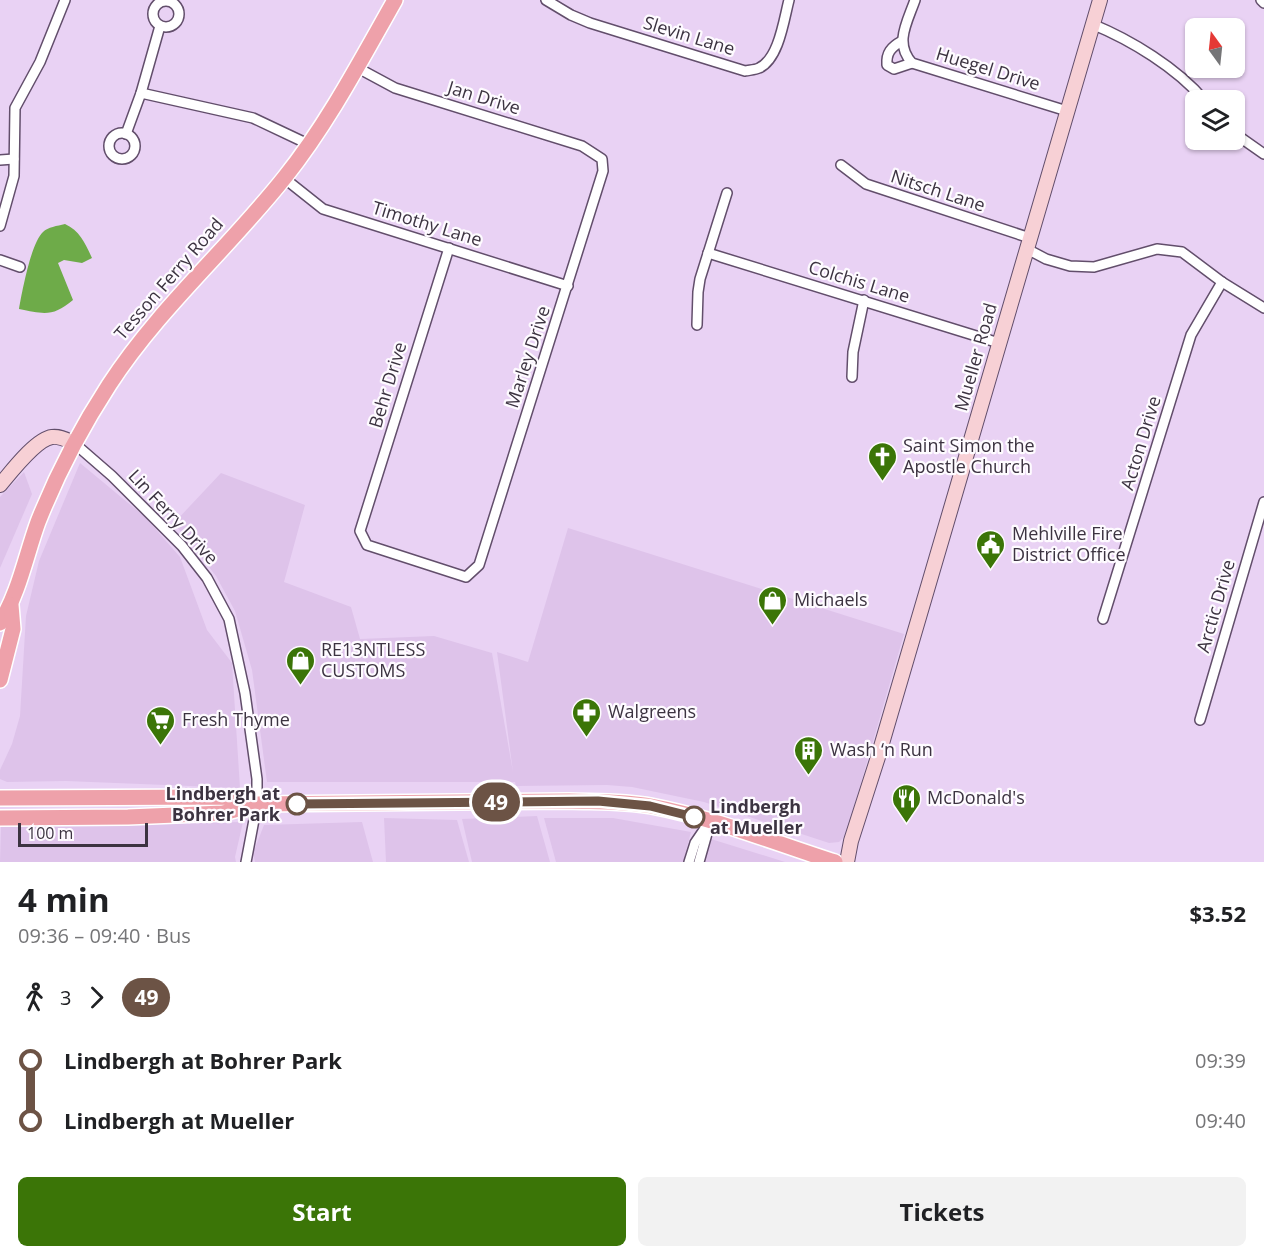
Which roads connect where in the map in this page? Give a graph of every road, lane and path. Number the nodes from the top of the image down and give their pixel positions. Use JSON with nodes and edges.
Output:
{"nodes":[{"id":1,"x":65,"y":0,"type":"edge"},
{"id":2,"x":395,"y":0,"type":"edge"},
{"id":3,"x":546,"y":0,"type":"edge"},
{"id":4,"x":789,"y":0,"type":"edge"},
{"id":5,"x":915,"y":0,"type":"edge"},
{"id":6,"x":1100,"y":0,"type":"edge"},
{"id":7,"x":1092,"y":24,"type":"junction"},
{"id":8,"x":160,"y":26,"type":"dead end"},
{"id":9,"x":903,"y":46,"type":"junction"},
{"id":10,"x":912,"y":63,"type":"junction"},
{"id":11,"x":356,"y":67,"type":"junction"},
{"id":12,"x":1194,"y":90,"type":"edge"},
{"id":13,"x":141,"y":93,"type":"junction"},
{"id":14,"x":1067,"y":111,"type":"junction"},
{"id":15,"x":126,"y":134,"type":"dead end"},
{"id":16,"x":1245,"y":141,"type":"edge"},
{"id":17,"x":308,"y":144,"type":"junction"},
{"id":18,"x":1264,"y":154,"type":"edge"},
{"id":19,"x":14,"y":159,"type":"junction"},
{"id":20,"x":602,"y":159,"type":"joint"},
{"id":21,"x":0,"y":160,"type":"edge"},
{"id":22,"x":841,"y":165,"type":"dead end"},
{"id":23,"x":284,"y":178,"type":"junction"},
{"id":24,"x":727,"y":193,"type":"dead end"},
{"id":25,"x":0,"y":226,"type":"edge"},
{"id":26,"x":1028,"y":244,"type":"junction"},
{"id":27,"x":448,"y":248,"type":"junction"},
{"id":28,"x":708,"y":253,"type":"junction"},
{"id":29,"x":0,"y":260,"type":"edge"},
{"id":30,"x":20,"y":267,"type":"dead end"},
{"id":31,"x":1222,"y":282,"type":"junction"},
{"id":32,"x":568,"y":286,"type":"junction"},
{"id":33,"x":864,"y":300,"type":"junction"},
{"id":34,"x":1264,"y":308,"type":"edge"},
{"id":35,"x":697,"y":325,"type":"dead end"},
{"id":36,"x":999,"y":343,"type":"junction"},
{"id":37,"x":852,"y":377,"type":"dead end"},
{"id":38,"x":74,"y":443,"type":"junction"},
{"id":39,"x":0,"y":485,"type":"edge"},
{"id":40,"x":1264,"y":502,"type":"edge"},
{"id":41,"x":479,"y":565,"type":"joint"},
{"id":42,"x":11,"y":605,"type":"junction"},
{"id":43,"x":1103,"y":619,"type":"dead end"},
{"id":44,"x":0,"y":623,"type":"edge"},
{"id":45,"x":0,"y":680,"type":"edge"},
{"id":46,"x":1200,"y":720,"type":"dead end"},
{"id":47,"x":4,"y":796,"type":"edge"},
{"id":48,"x":257,"y":804,"type":"junction"},
{"id":49,"x":1,"y":818,"type":"edge"},
{"id":50,"x":710,"y":821,"type":"junction"},
{"id":51,"x":246,"y":862,"type":"edge"},
{"id":52,"x":690,"y":862,"type":"edge"},
{"id":53,"x":699,"y":862,"type":"edge"},
{"id":54,"x":835,"y":862,"type":"edge"},
{"id":55,"x":847,"y":862,"type":"edge"}],
"edges":[{"from":1,"to":19,"type":"street"},
{"from":2,"to":11,"type":"main road","name":"Tesson Ferry Road"},
{"from":3,"to":4,"type":"street","name":"Slevin Lane"},
{"from":5,"to":9,"type":"street"},
{"from":6,"to":7,"type":"street","name":"Mueller Road"},
{"from":7,"to":12,"type":"street"},
{"from":7,"to":14,"type":"street","name":"Mueller Road"},
{"from":8,"to":13,"type":"street"},
{"from":9,"to":10,"type":"street","name":"Huegel Drive"},
{"from":9,"to":10,"type":"street"},
{"from":10,"to":14,"type":"street","name":"Huegel Drive"},
{"from":11,"to":17,"type":"main road","name":"Tesson Ferry Road"},
{"from":11,"to":20,"type":"street","name":"Jan Drive"},
{"from":13,"to":15,"type":"street"},
{"from":13,"to":17,"type":"street"},
{"from":14,"to":26,"type":"street","name":"Mueller Road"},
{"from":16,"to":18,"type":"street"},
{"from":17,"to":23,"type":"main road","name":"Tesson Ferry Road"},
{"from":19,"to":21,"type":"street"},
{"from":19,"to":25,"type":"street"},
{"from":20,"to":32,"type":"street","name":"Marley Drive"},
{"from":22,"to":26,"type":"street","name":"Nitsch Lane"},
{"from":23,"to":27,"type":"street","name":"Timothy Lane"},
{"from":23,"to":38,"type":"main road","name":"Tesson Ferry Road"},
{"from":24,"to":28,"type":"street"},
{"from":26,"to":31,"type":"street","name":"Nitsch Lane"},
{"from":26,"to":36,"type":"street","name":"Mueller Road"},
{"from":27,"to":32,"type":"street","name":"Timothy Lane"},
{"from":27,"to":41,"type":"street","name":"Behr Drive"},
{"from":28,"to":33,"type":"street","name":"Colchis Lane"},
{"from":28,"to":35,"type":"street"},
{"from":29,"to":30,"type":"street"},
{"from":31,"to":34,"type":"street","name":"Nitsch Lane"},
{"from":31,"to":43,"type":"street","name":"Acton Drive"},
{"from":32,"to":41,"type":"street","name":"Marley Drive"},
{"from":33,"to":36,"type":"street","name":"Colchis Lane"},
{"from":33,"to":37,"type":"street"},
{"from":36,"to":55,"type":"street","name":"Mueller Road"},
{"from":38,"to":39,"type":"street"},
{"from":38,"to":42,"type":"main road","name":"Tesson Ferry Road"},
{"from":38,"to":48,"type":"street","name":"Lin Ferry Drive"},
{"from":40,"to":46,"type":"street","name":"Arctic Drive"},
{"from":42,"to":44,"type":"main road","name":"Tesson Ferry Road"},
{"from":42,"to":45,"type":"main road","name":"Tesson Ferry Road"},
{"from":47,"to":48,"type":"main road"},
{"from":48,"to":49,"type":"main road"},
{"from":48,"to":50,"type":"main road"},
{"from":48,"to":51,"type":"street","name":"Lin Ferry Drive"},
{"from":50,"to":52,"type":"street"},
{"from":50,"to":53,"type":"street"},
{"from":50,"to":54,"type":"main road"}]}
